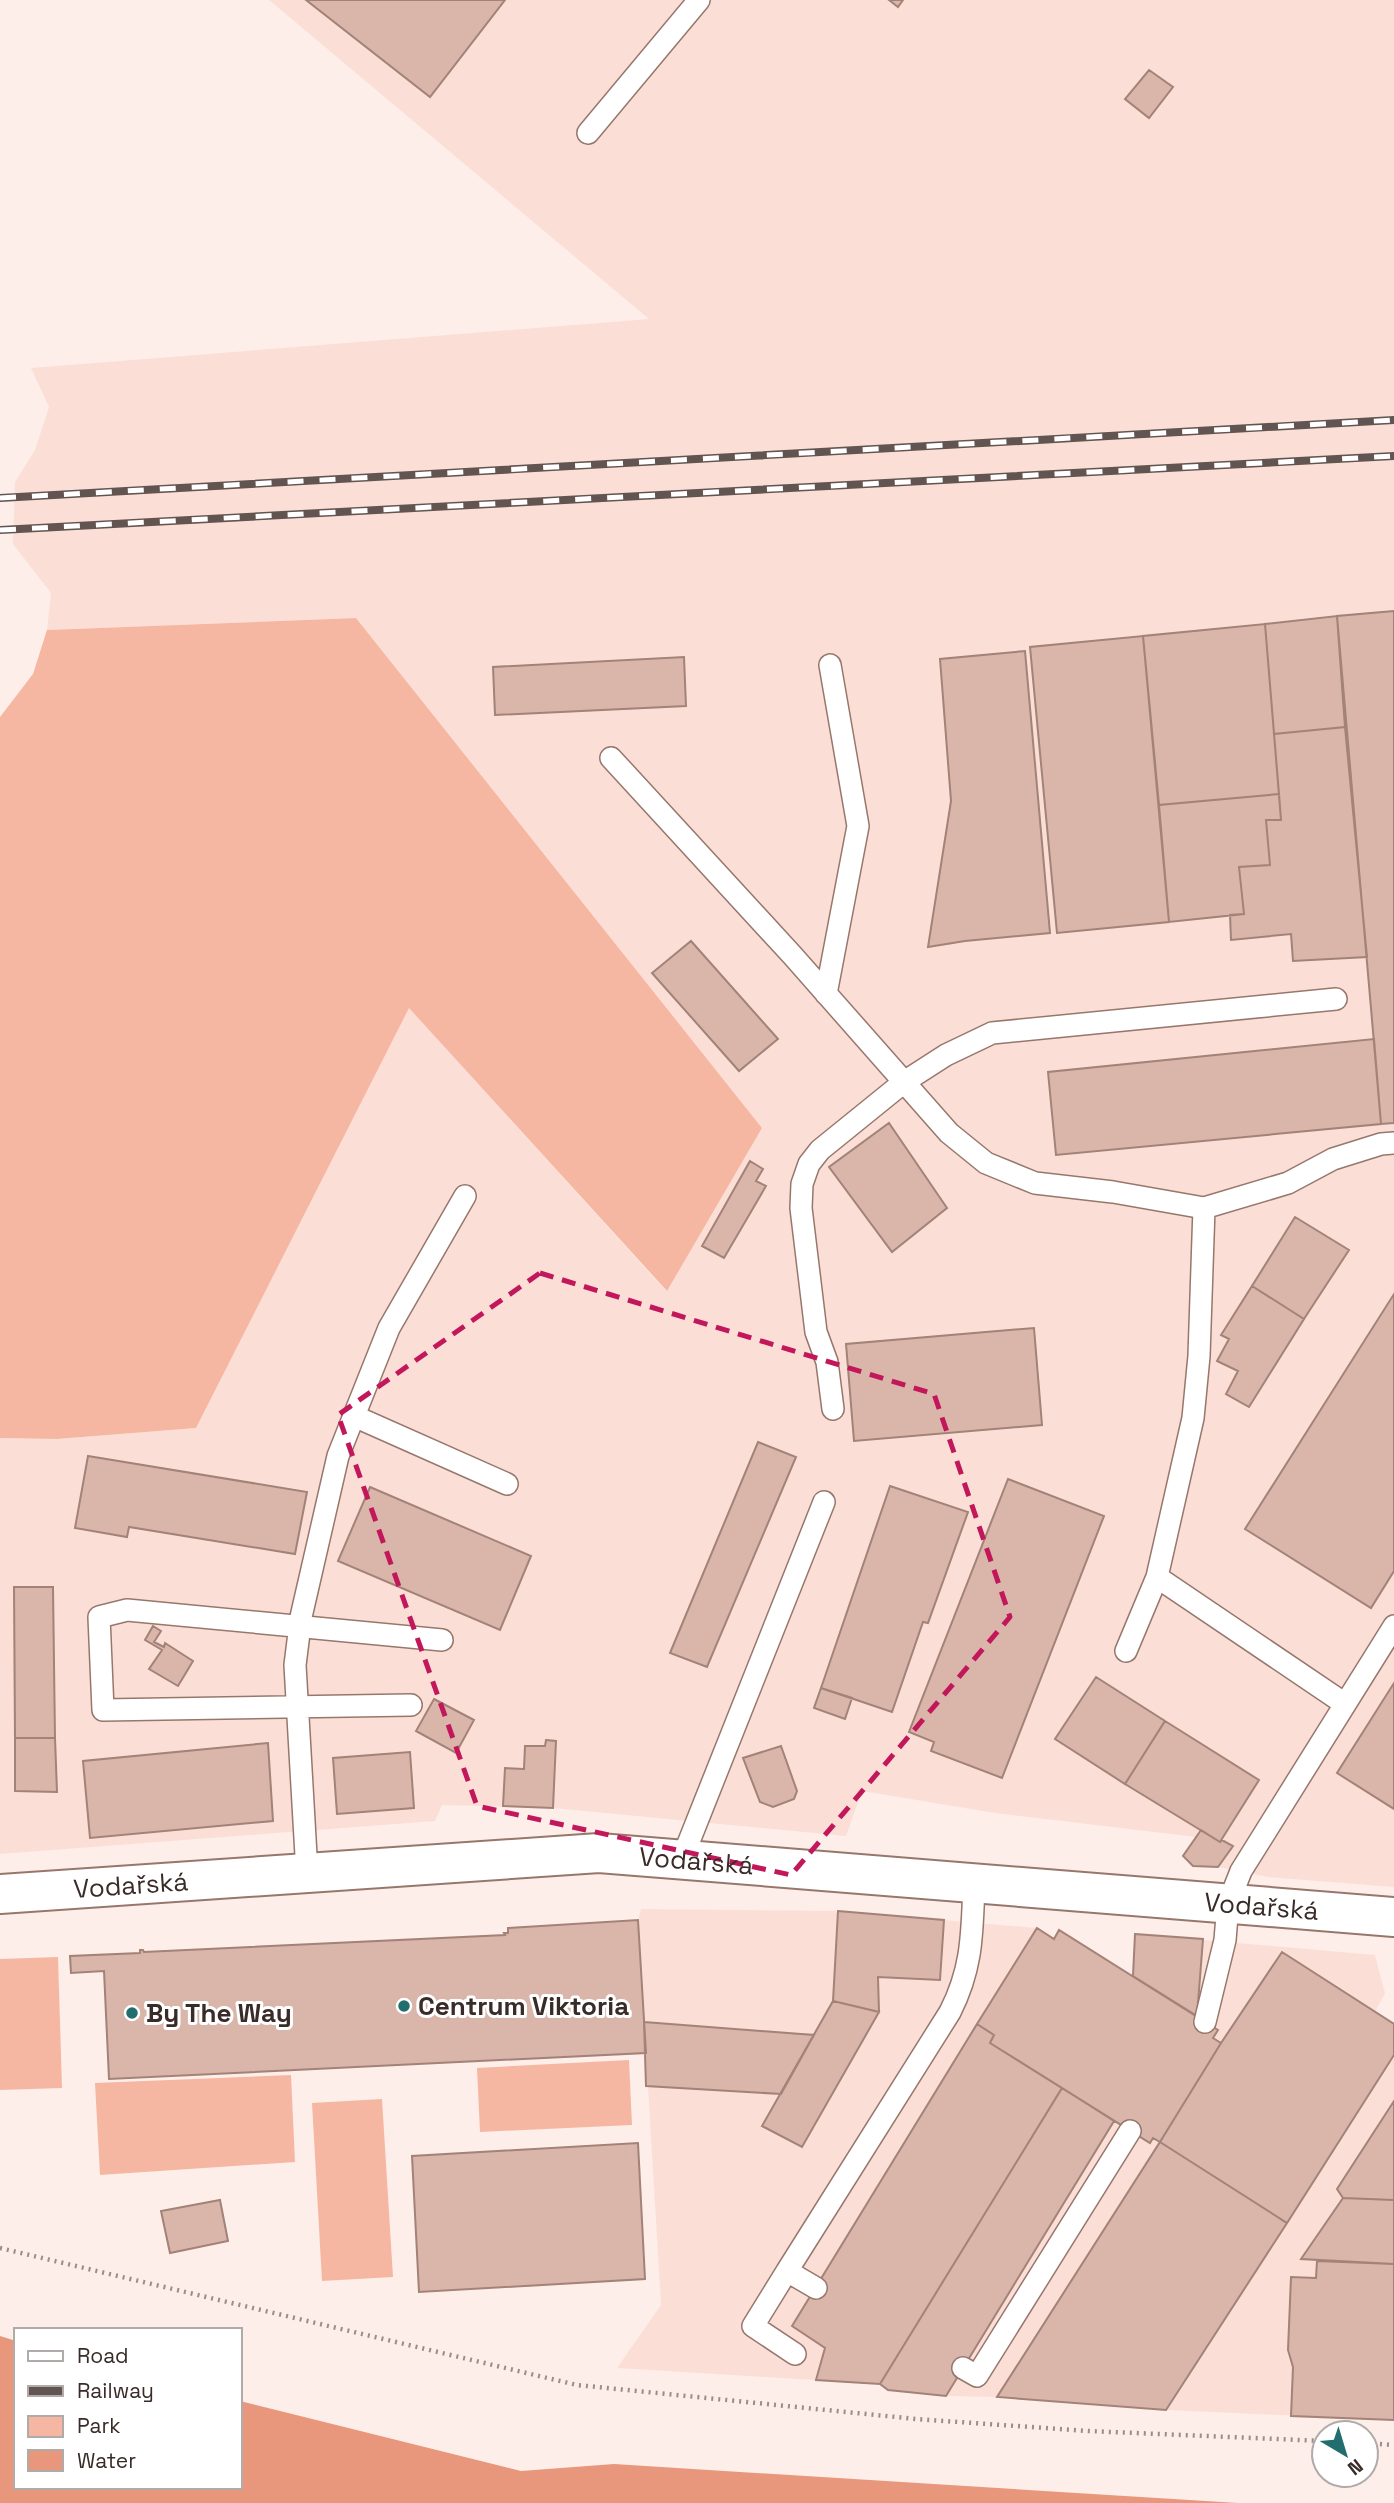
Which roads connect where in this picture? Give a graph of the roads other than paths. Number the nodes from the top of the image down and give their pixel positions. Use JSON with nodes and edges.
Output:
{"nodes":[{"id":1,"x":699,"y":0,"type":"edge"},
{"id":2,"x":587,"y":133,"type":"dead end"},
{"id":3,"x":830,"y":664,"type":"dead end"},
{"id":4,"x":611,"y":758,"type":"dead end"},
{"id":5,"x":826,"y":994,"type":"junction"},
{"id":6,"x":1336,"y":999,"type":"dead end"},
{"id":7,"x":904,"y":1082,"type":"junction"},
{"id":8,"x":1394,"y":1143,"type":"edge"},
{"id":9,"x":465,"y":1196,"type":"dead end"},
{"id":10,"x":1205,"y":1208,"type":"junction"},
{"id":11,"x":833,"y":1409,"type":"dead end"},
{"id":12,"x":354,"y":1416,"type":"junction"},
{"id":13,"x":507,"y":1484,"type":"dead end"},
{"id":14,"x":824,"y":1503,"type":"dead end"},
{"id":15,"x":1157,"y":1577,"type":"junction"},
{"id":16,"x":299,"y":1626,"type":"junction"},
{"id":17,"x":1394,"y":1626,"type":"edge"},
{"id":18,"x":442,"y":1640,"type":"dead end"},
{"id":19,"x":1126,"y":1651,"type":"dead end"},
{"id":20,"x":1345,"y":1704,"type":"junction"},
{"id":21,"x":411,"y":1705,"type":"dead end"},
{"id":22,"x":298,"y":1707,"type":"junction"},
{"id":23,"x":682,"y":1859,"type":"junction"},
{"id":24,"x":307,"y":1873,"type":"junction"},
{"id":25,"x":974,"y":1883,"type":"junction"},
{"id":26,"x":0,"y":1894,"type":"edge"},
{"id":27,"x":1228,"y":1904,"type":"junction"},
{"id":28,"x":1394,"y":1917,"type":"edge"},
{"id":29,"x":1205,"y":2022,"type":"dead end"},
{"id":30,"x":1130,"y":2131,"type":"dead end"},
{"id":31,"x":787,"y":2271,"type":"junction"},
{"id":32,"x":816,"y":2288,"type":"dead end"},
{"id":33,"x":795,"y":2354,"type":"dead end"},
{"id":34,"x":963,"y":2368,"type":"dead end"}],
"edges":[{"from":1,"to":2,"type":"lane"},
{"from":3,"to":5,"type":"lane"},
{"from":4,"to":5,"type":"lane"},
{"from":5,"to":7,"type":"lane"},
{"from":6,"to":7,"type":"lane"},
{"from":7,"to":10,"type":"lane"},
{"from":7,"to":11,"type":"lane"},
{"from":8,"to":10,"type":"lane"},
{"from":9,"to":12,"type":"lane"},
{"from":10,"to":15,"type":"lane"},
{"from":12,"to":13,"type":"lane"},
{"from":12,"to":16,"type":"lane"},
{"from":14,"to":23,"type":"lane"},
{"from":15,"to":19,"type":"lane"},
{"from":15,"to":20,"type":"lane"},
{"from":16,"to":18,"type":"lane"},
{"from":16,"to":22,"type":"lane"},
{"from":16,"to":22,"type":"lane"},
{"from":17,"to":20,"type":"lane"},
{"from":20,"to":27,"type":"lane"},
{"from":21,"to":22,"type":"lane"},
{"from":22,"to":24,"type":"lane"},
{"from":23,"to":24,"type":"street","name":"Vodařská"},
{"from":23,"to":25,"type":"street","name":"Vodařská"},
{"from":24,"to":26,"type":"street","name":"Vodařská"},
{"from":25,"to":27,"type":"street","name":"Vodařská"},
{"from":25,"to":31,"type":"lane"},
{"from":27,"to":28,"type":"street","name":"Vodařská"},
{"from":27,"to":29,"type":"lane"},
{"from":30,"to":34,"type":"lane"},
{"from":31,"to":32,"type":"lane"},
{"from":31,"to":33,"type":"lane"}]}
